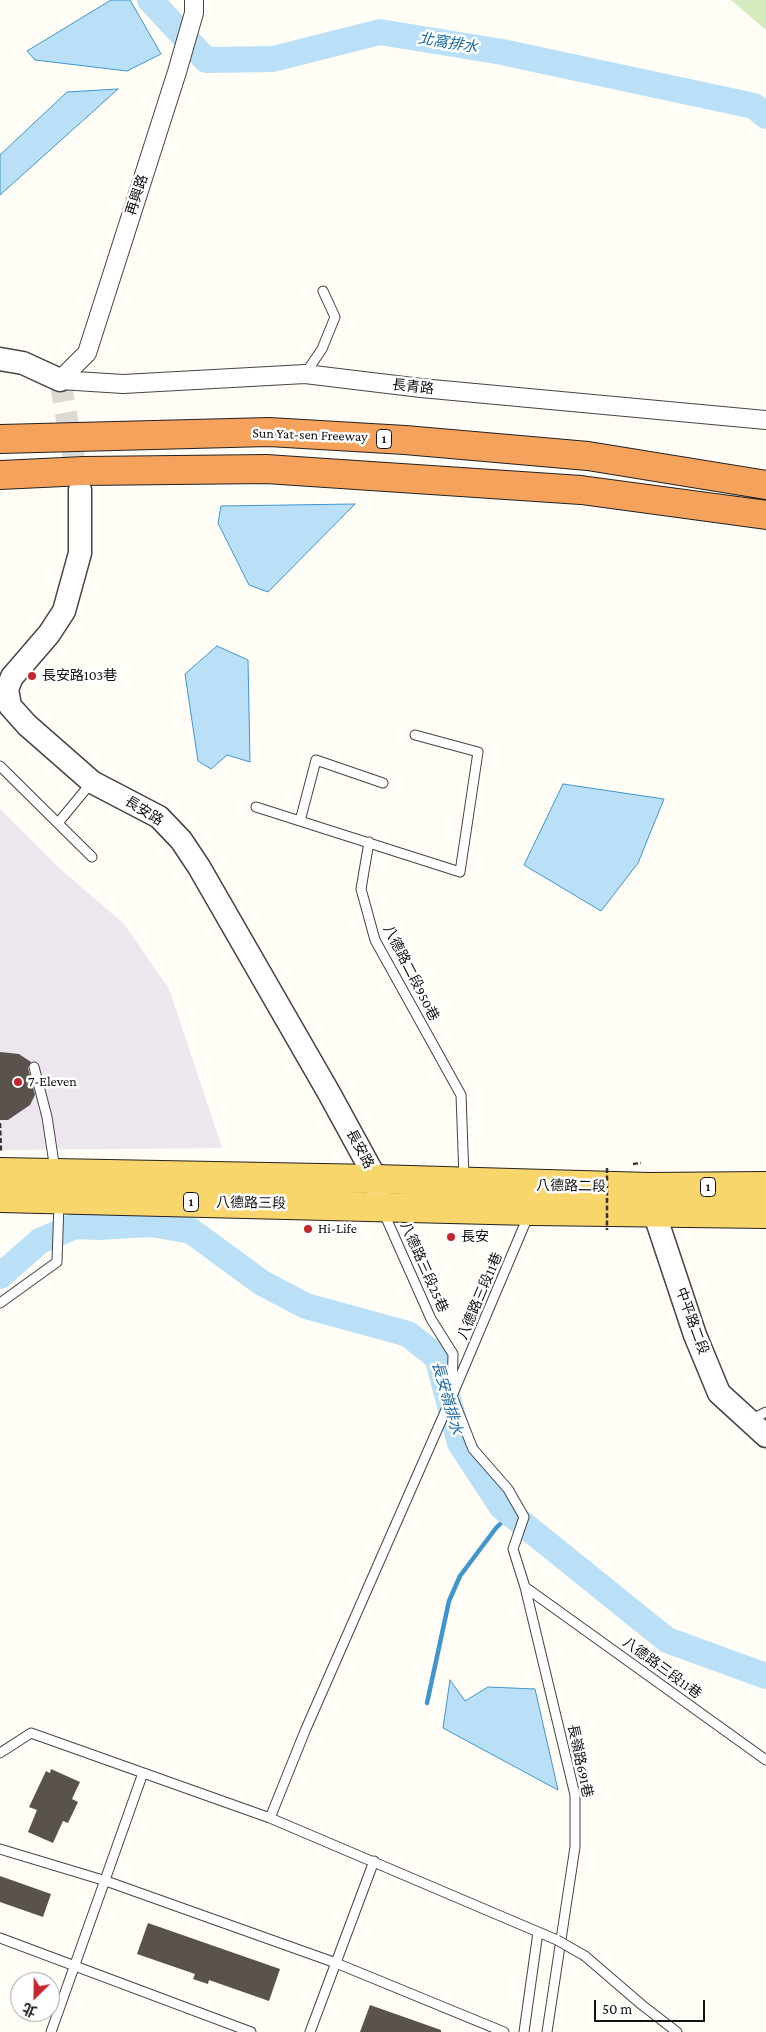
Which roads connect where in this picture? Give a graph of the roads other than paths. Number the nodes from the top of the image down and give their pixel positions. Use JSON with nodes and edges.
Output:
{"nodes":[{"id":1,"x":194,"y":6,"type":"edge"},
{"id":2,"x":322,"y":291,"type":"dead end"},
{"id":3,"x":0,"y":359,"type":"edge"},
{"id":4,"x":304,"y":374,"type":"junction"},
{"id":5,"x":60,"y":380,"type":"junction"},
{"id":6,"x":766,"y":420,"type":"edge"},
{"id":7,"x":0,"y":439,"type":"edge"},
{"id":8,"x":0,"y":475,"type":"edge"},
{"id":9,"x":766,"y":485,"type":"edge"},
{"id":10,"x":80,"y":490,"type":"tunnel mouth"},
{"id":11,"x":766,"y":515,"type":"edge"},
{"id":12,"x":3,"y":685,"type":"edge"},
{"id":13,"x":415,"y":735,"type":"dead end"},
{"id":14,"x":0,"y":766,"type":"edge"},
{"id":15,"x":92,"y":782,"type":"junction"},
{"id":16,"x":383,"y":783,"type":"dead end"},
{"id":17,"x":256,"y":807,"type":"dead end"},
{"id":18,"x":300,"y":821,"type":"junction"},
{"id":19,"x":58,"y":824,"type":"junction"},
{"id":20,"x":369,"y":842,"type":"junction"},
{"id":21,"x":92,"y":856,"type":"dead end"},
{"id":22,"x":34,"y":1067,"type":"dead end"},
{"id":23,"x":376,"y":1179,"type":"junction"},
{"id":24,"x":0,"y":1181,"type":"edge"},
{"id":25,"x":464,"y":1182,"type":"junction"},
{"id":26,"x":58,"y":1186,"type":"junction"},
{"id":27,"x":766,"y":1186,"type":"edge"},
{"id":28,"x":535,"y":1198,"type":"junction"},
{"id":29,"x":652,"y":1200,"type":"junction"},
{"id":30,"x":381,"y":1206,"type":"junction"},
{"id":31,"x":766,"y":1214,"type":"edge"},
{"id":32,"x":0,"y":1303,"type":"edge"},
{"id":33,"x":452,"y":1396,"type":"junction"},
{"id":34,"x":758,"y":1416,"type":"edge"},
{"id":35,"x":766,"y":1436,"type":"edge"},
{"id":36,"x":524,"y":1587,"type":"junction"},
{"id":37,"x":0,"y":1753,"type":"edge"},
{"id":38,"x":766,"y":1760,"type":"edge"},
{"id":39,"x":143,"y":1773,"type":"junction"},
{"id":40,"x":270,"y":1818,"type":"junction"},
{"id":41,"x":0,"y":1848,"type":"edge"},
{"id":42,"x":374,"y":1861,"type":"junction"},
{"id":43,"x":106,"y":1881,"type":"junction"},
{"id":44,"x":538,"y":1932,"type":"junction"},
{"id":45,"x":0,"y":1938,"type":"edge"},
{"id":46,"x":336,"y":1963,"type":"junction"},
{"id":47,"x":74,"y":1966,"type":"junction"},
{"id":48,"x":51,"y":2032,"type":"edge"},
{"id":49,"x":251,"y":2032,"type":"edge"},
{"id":50,"x":310,"y":2032,"type":"edge"},
{"id":51,"x":504,"y":2032,"type":"edge"},
{"id":52,"x":524,"y":2032,"type":"edge"},
{"id":53,"x":547,"y":2032,"type":"edge"},
{"id":54,"x":677,"y":2032,"type":"edge"}],
"edges":[{"from":1,"to":5,"type":"street","name":"再興路"},
{"from":2,"to":4,"type":"lane"},
{"from":3,"to":5,"type":"street"},
{"from":4,"to":5,"type":"street","name":"長青路"},
{"from":4,"to":6,"type":"street","name":"長青路"},
{"from":7,"to":9,"type":"highway","name":"Sun Yat-sen Freeway","number":"1"},
{"from":8,"to":11,"type":"highway"},
{"from":10,"to":12,"type":"street","name":"長安路"},
{"from":12,"to":15,"type":"street","name":"長安路"},
{"from":13,"to":20,"type":"lane"},
{"from":14,"to":19,"type":"lane"},
{"from":15,"to":19,"type":"lane"},
{"from":15,"to":23,"type":"street","name":"長安路"},
{"from":16,"to":18,"type":"lane"},
{"from":17,"to":18,"type":"lane"},
{"from":18,"to":20,"type":"lane"},
{"from":19,"to":21,"type":"lane"},
{"from":20,"to":25,"type":"lane","name":"八德路二段950巷"},
{"from":22,"to":26,"type":"lane"},
{"from":23,"to":25,"type":"main road","name":"八德路二段","number":"1"},
{"from":23,"to":26,"type":"main road","name":"八德路三段","number":"1"},
{"from":23,"to":30,"type":"street","name":"長安路"},
{"from":24,"to":26,"type":"main road","name":"八德路三段","number":"1"},
{"from":25,"to":28,"type":"main road","name":"八德路二段","number":"1"},
{"from":26,"to":30,"type":"main road","name":"八德路三段","number":"1"},
{"from":26,"to":32,"type":"lane"},
{"from":27,"to":29,"type":"main road","name":"八德路二段","number":"1"},
{"from":28,"to":29,"type":"main road","name":"八德路二段","number":"1"},
{"from":28,"to":30,"type":"main road","name":"八德路二段","number":"1"},
{"from":28,"to":33,"type":"lane","name":"八德路三段11巷"},
{"from":29,"to":31,"type":"main road","name":"八德路二段","number":"1"},
{"from":29,"to":34,"type":"street","name":"中平路二段"},
{"from":30,"to":33,"type":"lane","name":"八德路三段25巷"},
{"from":33,"to":36,"type":"lane"},
{"from":33,"to":40,"type":"lane","name":"八德路三段11巷"},
{"from":34,"to":35,"type":"street","name":"中平路二段"},
{"from":36,"to":38,"type":"lane","name":"八德路三段11巷"},
{"from":36,"to":53,"type":"lane","name":"長嶺路691巷"},
{"from":37,"to":39,"type":"lane"},
{"from":39,"to":40,"type":"lane"},
{"from":39,"to":43,"type":"lane"},
{"from":40,"to":42,"type":"lane"},
{"from":41,"to":43,"type":"lane"},
{"from":42,"to":44,"type":"lane"},
{"from":42,"to":46,"type":"lane"},
{"from":43,"to":46,"type":"lane"},
{"from":43,"to":47,"type":"lane"},
{"from":44,"to":52,"type":"lane"},
{"from":44,"to":54,"type":"lane","bridge":true},
{"from":45,"to":47,"type":"lane"},
{"from":46,"to":50,"type":"lane"},
{"from":46,"to":51,"type":"lane"},
{"from":47,"to":48,"type":"lane"},
{"from":47,"to":49,"type":"lane"}]}
